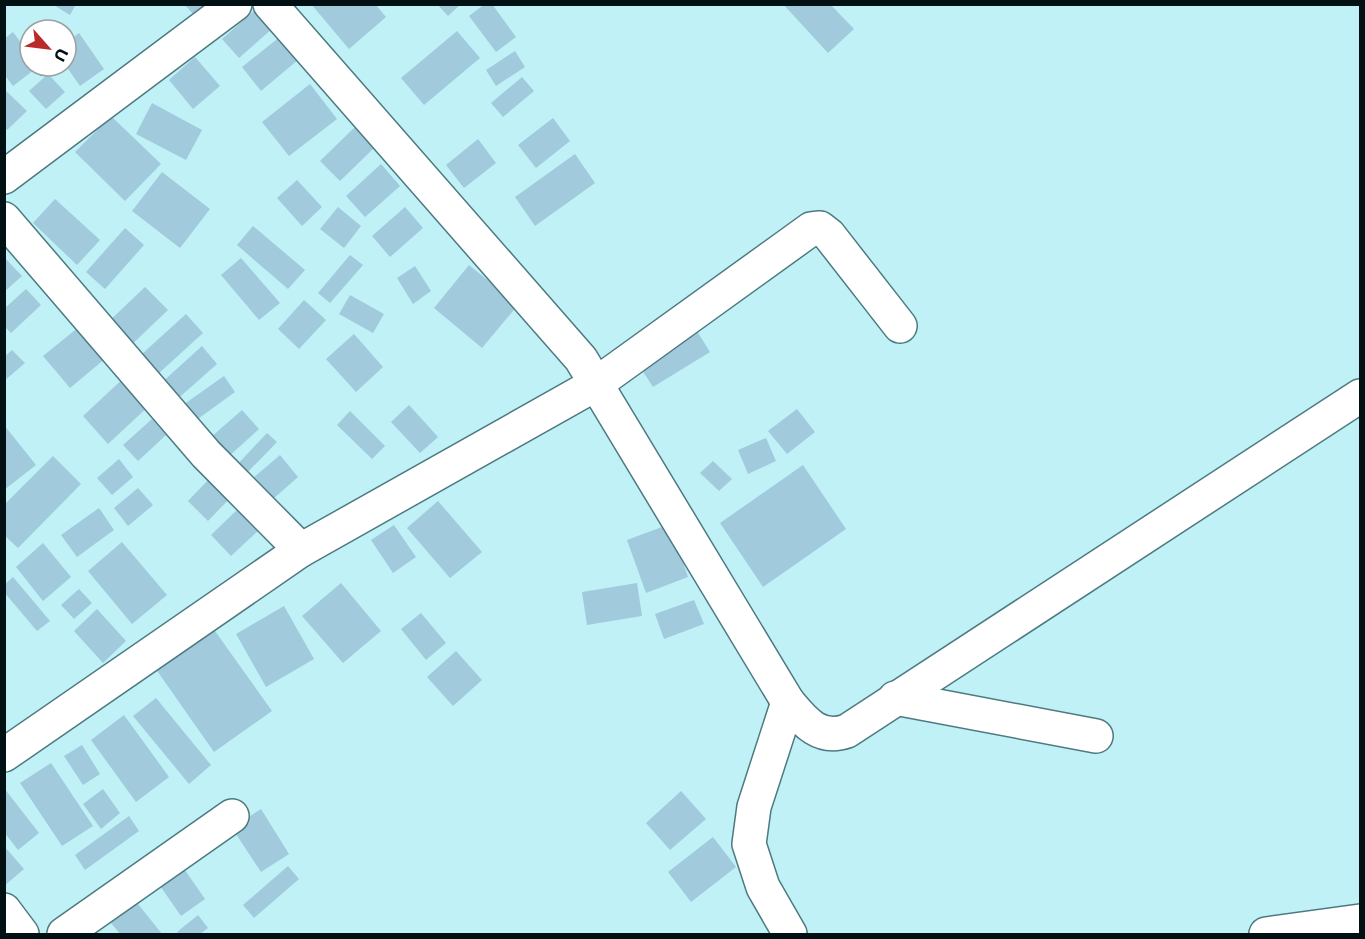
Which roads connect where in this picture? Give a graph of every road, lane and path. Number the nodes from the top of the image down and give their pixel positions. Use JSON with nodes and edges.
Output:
{"nodes":[{"id":1,"x":236,"y":4,"type":"edge"},
{"id":2,"x":270,"y":4,"type":"edge"},
{"id":3,"x":4,"y":177,"type":"edge"},
{"id":4,"x":4,"y":219,"type":"edge"},
{"id":5,"x":900,"y":326,"type":"dead end"},
{"id":6,"x":596,"y":384,"type":"junction"},
{"id":7,"x":1360,"y":396,"type":"edge"},
{"id":8,"x":301,"y":550,"type":"junction"},
{"id":9,"x":895,"y":698,"type":"junction"},
{"id":10,"x":788,"y":702,"type":"junction"},
{"id":11,"x":1096,"y":736,"type":"dead end"},
{"id":12,"x":4,"y":755,"type":"edge"},
{"id":13,"x":232,"y":816,"type":"dead end"},
{"id":14,"x":4,"y":910,"type":"edge"},
{"id":15,"x":1360,"y":921,"type":"edge"},
{"id":16,"x":22,"y":934,"type":"edge"},
{"id":17,"x":64,"y":934,"type":"edge"},
{"id":18,"x":790,"y":934,"type":"edge"},
{"id":19,"x":1266,"y":934,"type":"edge"}],
"edges":[{"from":1,"to":3,"type":"street"},
{"from":2,"to":6,"type":"street"},
{"from":4,"to":8,"type":"street"},
{"from":5,"to":6,"type":"street"},
{"from":6,"to":8,"type":"street"},
{"from":6,"to":10,"type":"street"},
{"from":7,"to":9,"type":"street"},
{"from":8,"to":12,"type":"street"},
{"from":9,"to":10,"type":"street"},
{"from":9,"to":11,"type":"street"},
{"from":10,"to":18,"type":"street"},
{"from":13,"to":17,"type":"street"},
{"from":14,"to":16,"type":"street"},
{"from":15,"to":19,"type":"street"}]}
